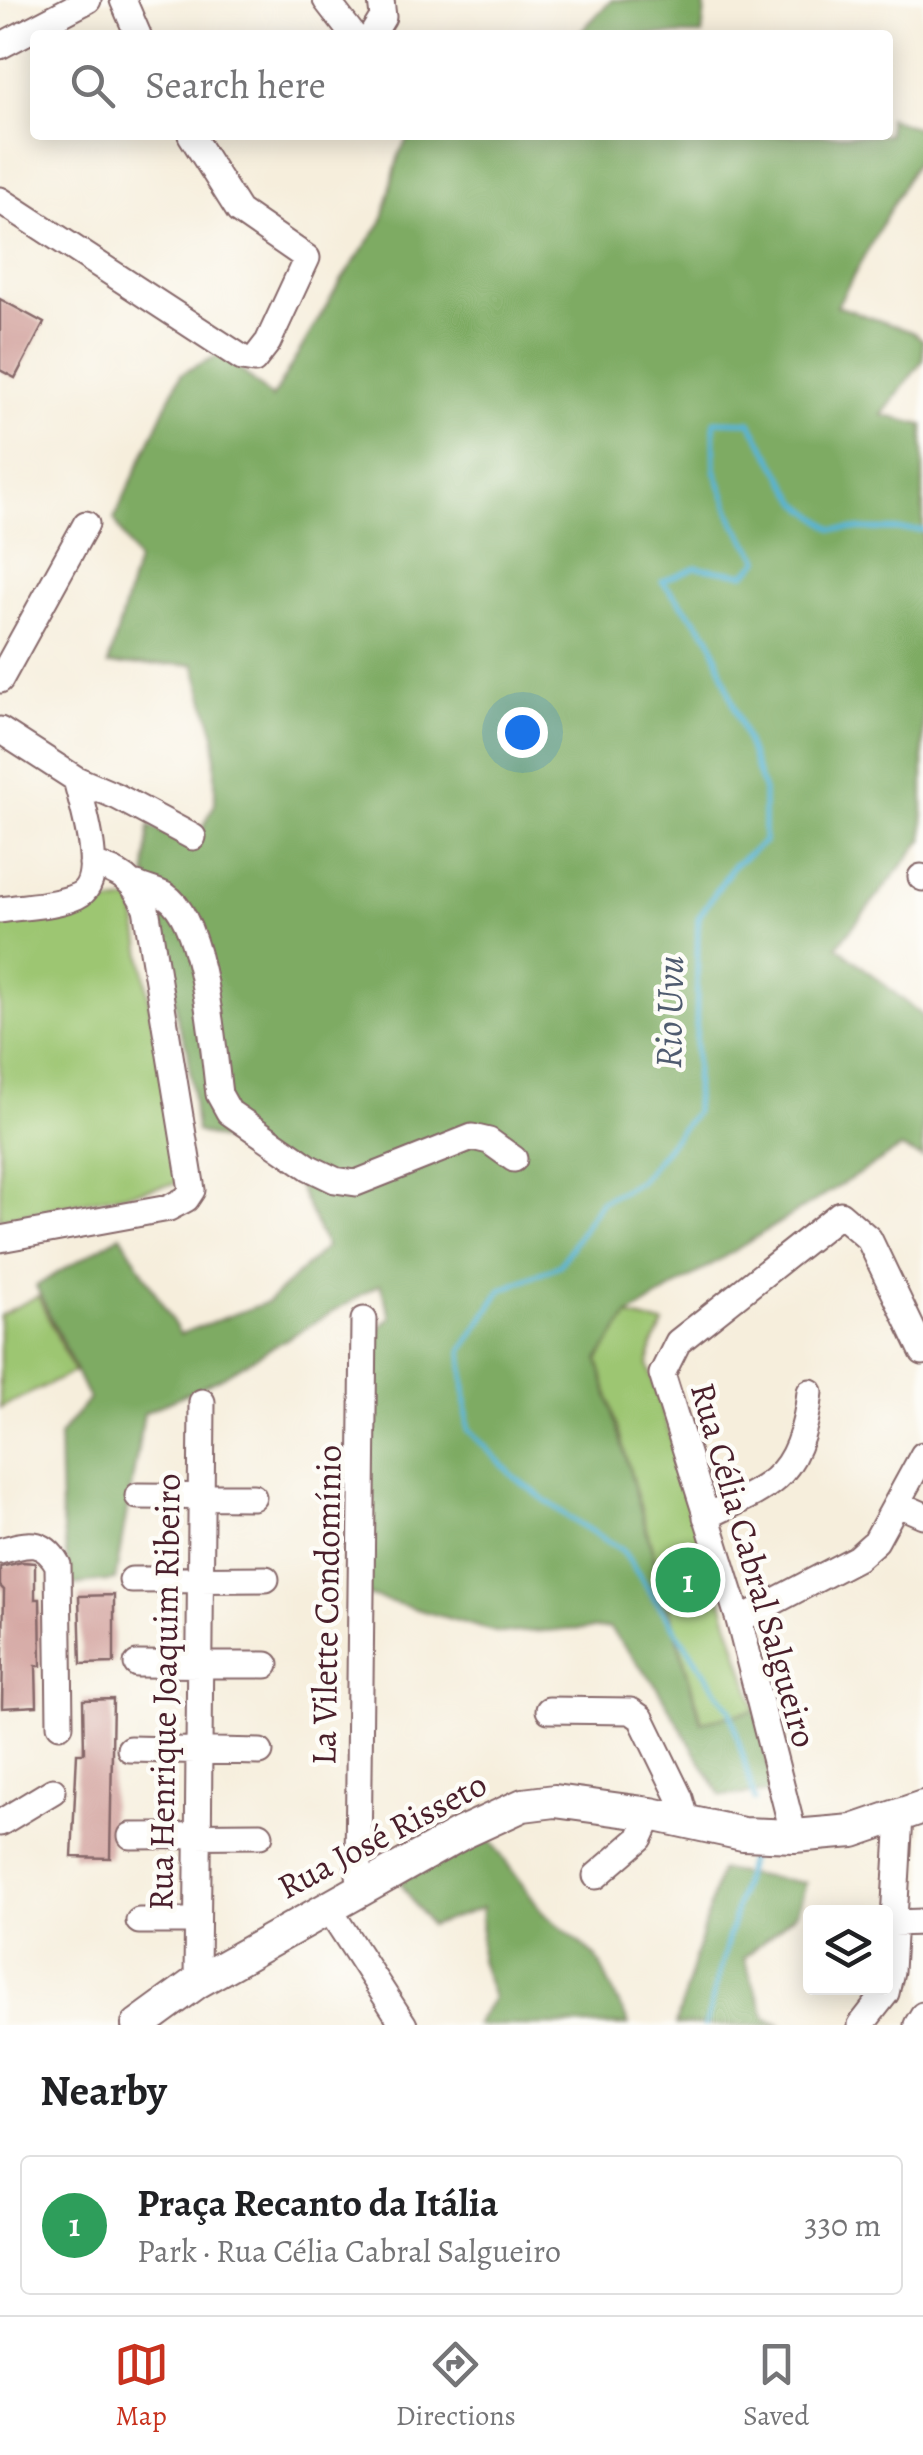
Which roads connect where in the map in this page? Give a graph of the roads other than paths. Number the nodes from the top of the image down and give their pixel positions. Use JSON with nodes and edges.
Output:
{"nodes":[{"id":1,"x":88,"y":0,"type":"edge"},
{"id":2,"x":123,"y":0,"type":"edge"},
{"id":3,"x":326,"y":0,"type":"edge"},
{"id":4,"x":381,"y":0,"type":"edge"},
{"id":5,"x":30,"y":30,"type":"edge"},
{"id":6,"x":31,"y":30,"type":"edge"},
{"id":7,"x":136,"y":30,"type":"edge"},
{"id":8,"x":349,"y":30,"type":"edge"},
{"id":9,"x":375,"y":30,"type":"edge"},
{"id":10,"x":0,"y":46,"type":"edge"},
{"id":11,"x":193,"y":140,"type":"edge"},
{"id":12,"x":0,"y":200,"type":"edge"},
{"id":13,"x":86,"y":524,"type":"dead end"},
{"id":14,"x":0,"y":680,"type":"edge"},
{"id":15,"x":0,"y":730,"type":"edge"},
{"id":16,"x":76,"y":779,"type":"junction"},
{"id":17,"x":193,"y":837,"type":"dead end"},
{"id":18,"x":92,"y":859,"type":"junction"},
{"id":19,"x":137,"y":885,"type":"junction"},
{"id":20,"x":0,"y":910,"type":"edge"},
{"id":21,"x":514,"y":1159,"type":"dead end"},
{"id":22,"x":0,"y":1239,"type":"edge"},
{"id":23,"x":916,"y":1313,"type":"edge"},
{"id":24,"x":364,"y":1320,"type":"dead end"},
{"id":25,"x":923,"y":1352,"type":"edge"},
{"id":26,"x":810,"y":1392,"type":"dead end"},
{"id":27,"x":202,"y":1402,"type":"dead end"},
{"id":28,"x":923,"y":1455,"type":"edge"},
{"id":29,"x":138,"y":1496,"type":"dead end"},
{"id":30,"x":202,"y":1497,"type":"junction"},
{"id":31,"x":253,"y":1497,"type":"dead end"},
{"id":32,"x":898,"y":1504,"type":"junction"},
{"id":33,"x":923,"y":1515,"type":"edge"},
{"id":34,"x":706,"y":1517,"type":"junction"},
{"id":35,"x":0,"y":1551,"type":"edge"},
{"id":36,"x":266,"y":1579,"type":"dead end"},
{"id":37,"x":132,"y":1580,"type":"dead end"},
{"id":38,"x":203,"y":1580,"type":"junction"},
{"id":39,"x":740,"y":1620,"type":"junction"},
{"id":40,"x":137,"y":1664,"type":"dead end"},
{"id":41,"x":266,"y":1665,"type":"dead end"},
{"id":42,"x":202,"y":1667,"type":"junction"},
{"id":43,"x":549,"y":1710,"type":"dead end"},
{"id":44,"x":60,"y":1724,"type":"dead end"},
{"id":45,"x":130,"y":1749,"type":"dead end"},
{"id":46,"x":202,"y":1750,"type":"junction"},
{"id":47,"x":260,"y":1752,"type":"dead end"},
{"id":48,"x":53,"y":1792,"type":"dead end"},
{"id":49,"x":912,"y":1812,"type":"edge"},
{"id":50,"x":651,"y":1814,"type":"junction"},
{"id":51,"x":687,"y":1822,"type":"junction"},
{"id":52,"x":0,"y":1824,"type":"edge"},
{"id":53,"x":260,"y":1835,"type":"dead end"},
{"id":54,"x":131,"y":1836,"type":"dead end"},
{"id":55,"x":201,"y":1836,"type":"junction"},
{"id":56,"x":794,"y":1836,"type":"junction"},
{"id":57,"x":596,"y":1876,"type":"dead end"},
{"id":58,"x":361,"y":1890,"type":"junction"},
{"id":59,"x":329,"y":1909,"type":"junction"},
{"id":60,"x":140,"y":1920,"type":"dead end"},
{"id":61,"x":196,"y":1922,"type":"junction"},
{"id":62,"x":923,"y":1922,"type":"edge"},
{"id":63,"x":894,"y":1923,"type":"junction"},
{"id":64,"x":198,"y":1982,"type":"junction"},
{"id":65,"x":923,"y":2015,"type":"edge"},
{"id":66,"x":138,"y":2025,"type":"edge"},
{"id":67,"x":404,"y":2025,"type":"edge"},
{"id":68,"x":861,"y":2025,"type":"edge"},
{"id":69,"x":917,"y":2025,"type":"edge"}],
"edges":[{"from":1,"to":6,"type":"street"},
{"from":2,"to":7,"type":"street"},
{"from":3,"to":8,"type":"street"},
{"from":4,"to":9,"type":"street"},
{"from":5,"to":10,"type":"street"},
{"from":11,"to":12,"type":"street"},
{"from":13,"to":14,"type":"street"},
{"from":15,"to":16,"type":"street"},
{"from":16,"to":17,"type":"street"},
{"from":16,"to":18,"type":"street"},
{"from":18,"to":19,"type":"street"},
{"from":18,"to":20,"type":"street"},
{"from":19,"to":21,"type":"street"},
{"from":19,"to":22,"type":"street"},
{"from":23,"to":25,"type":"street"},
{"from":23,"to":34,"type":"street","name":"Rua Célia Cabral Salgueiro"},
{"from":24,"to":58,"type":"street","name":"La Vilette Condomínio"},
{"from":26,"to":34,"type":"street"},
{"from":27,"to":30,"type":"street","name":"Rua Henrique Joaquim Ribeiro"},
{"from":28,"to":32,"type":"street"},
{"from":29,"to":30,"type":"street"},
{"from":30,"to":31,"type":"street"},
{"from":30,"to":38,"type":"street","name":"Rua Henrique Joaquim Ribeiro"},
{"from":32,"to":33,"type":"street"},
{"from":32,"to":39,"type":"street"},
{"from":34,"to":39,"type":"street","name":"Rua Célia Cabral Salgueiro"},
{"from":35,"to":44,"type":"street"},
{"from":36,"to":38,"type":"street"},
{"from":37,"to":38,"type":"street"},
{"from":38,"to":42,"type":"street","name":"Rua Henrique Joaquim Ribeiro"},
{"from":39,"to":56,"type":"street","name":"Rua Célia Cabral Salgueiro"},
{"from":40,"to":42,"type":"street"},
{"from":41,"to":42,"type":"street"},
{"from":42,"to":46,"type":"street","name":"Rua Henrique Joaquim Ribeiro"},
{"from":43,"to":51,"type":"street"},
{"from":45,"to":46,"type":"street"},
{"from":46,"to":47,"type":"street"},
{"from":46,"to":55,"type":"street","name":"Rua Henrique Joaquim Ribeiro"},
{"from":48,"to":52,"type":"street"},
{"from":49,"to":56,"type":"main road","name":"Rua José Risseto"},
{"from":49,"to":63,"type":"street"},
{"from":50,"to":51,"type":"main road","name":"Rua José Risseto"},
{"from":50,"to":57,"type":"street"},
{"from":50,"to":58,"type":"main road","name":"Rua José Risseto"},
{"from":51,"to":56,"type":"main road","name":"Rua José Risseto"},
{"from":53,"to":55,"type":"street"},
{"from":54,"to":55,"type":"street"},
{"from":55,"to":61,"type":"street","name":"Rua Henrique Joaquim Ribeiro"},
{"from":58,"to":59,"type":"main road","name":"Rua José Risseto"},
{"from":59,"to":64,"type":"main road","name":"Rua José Risseto"},
{"from":59,"to":67,"type":"street"},
{"from":60,"to":61,"type":"street"},
{"from":61,"to":64,"type":"street","name":"Rua Henrique Joaquim Ribeiro"},
{"from":62,"to":63,"type":"street"},
{"from":63,"to":68,"type":"street"},
{"from":64,"to":66,"type":"main road","name":"Rua José Risseto"},
{"from":65,"to":69,"type":"street"}]}
